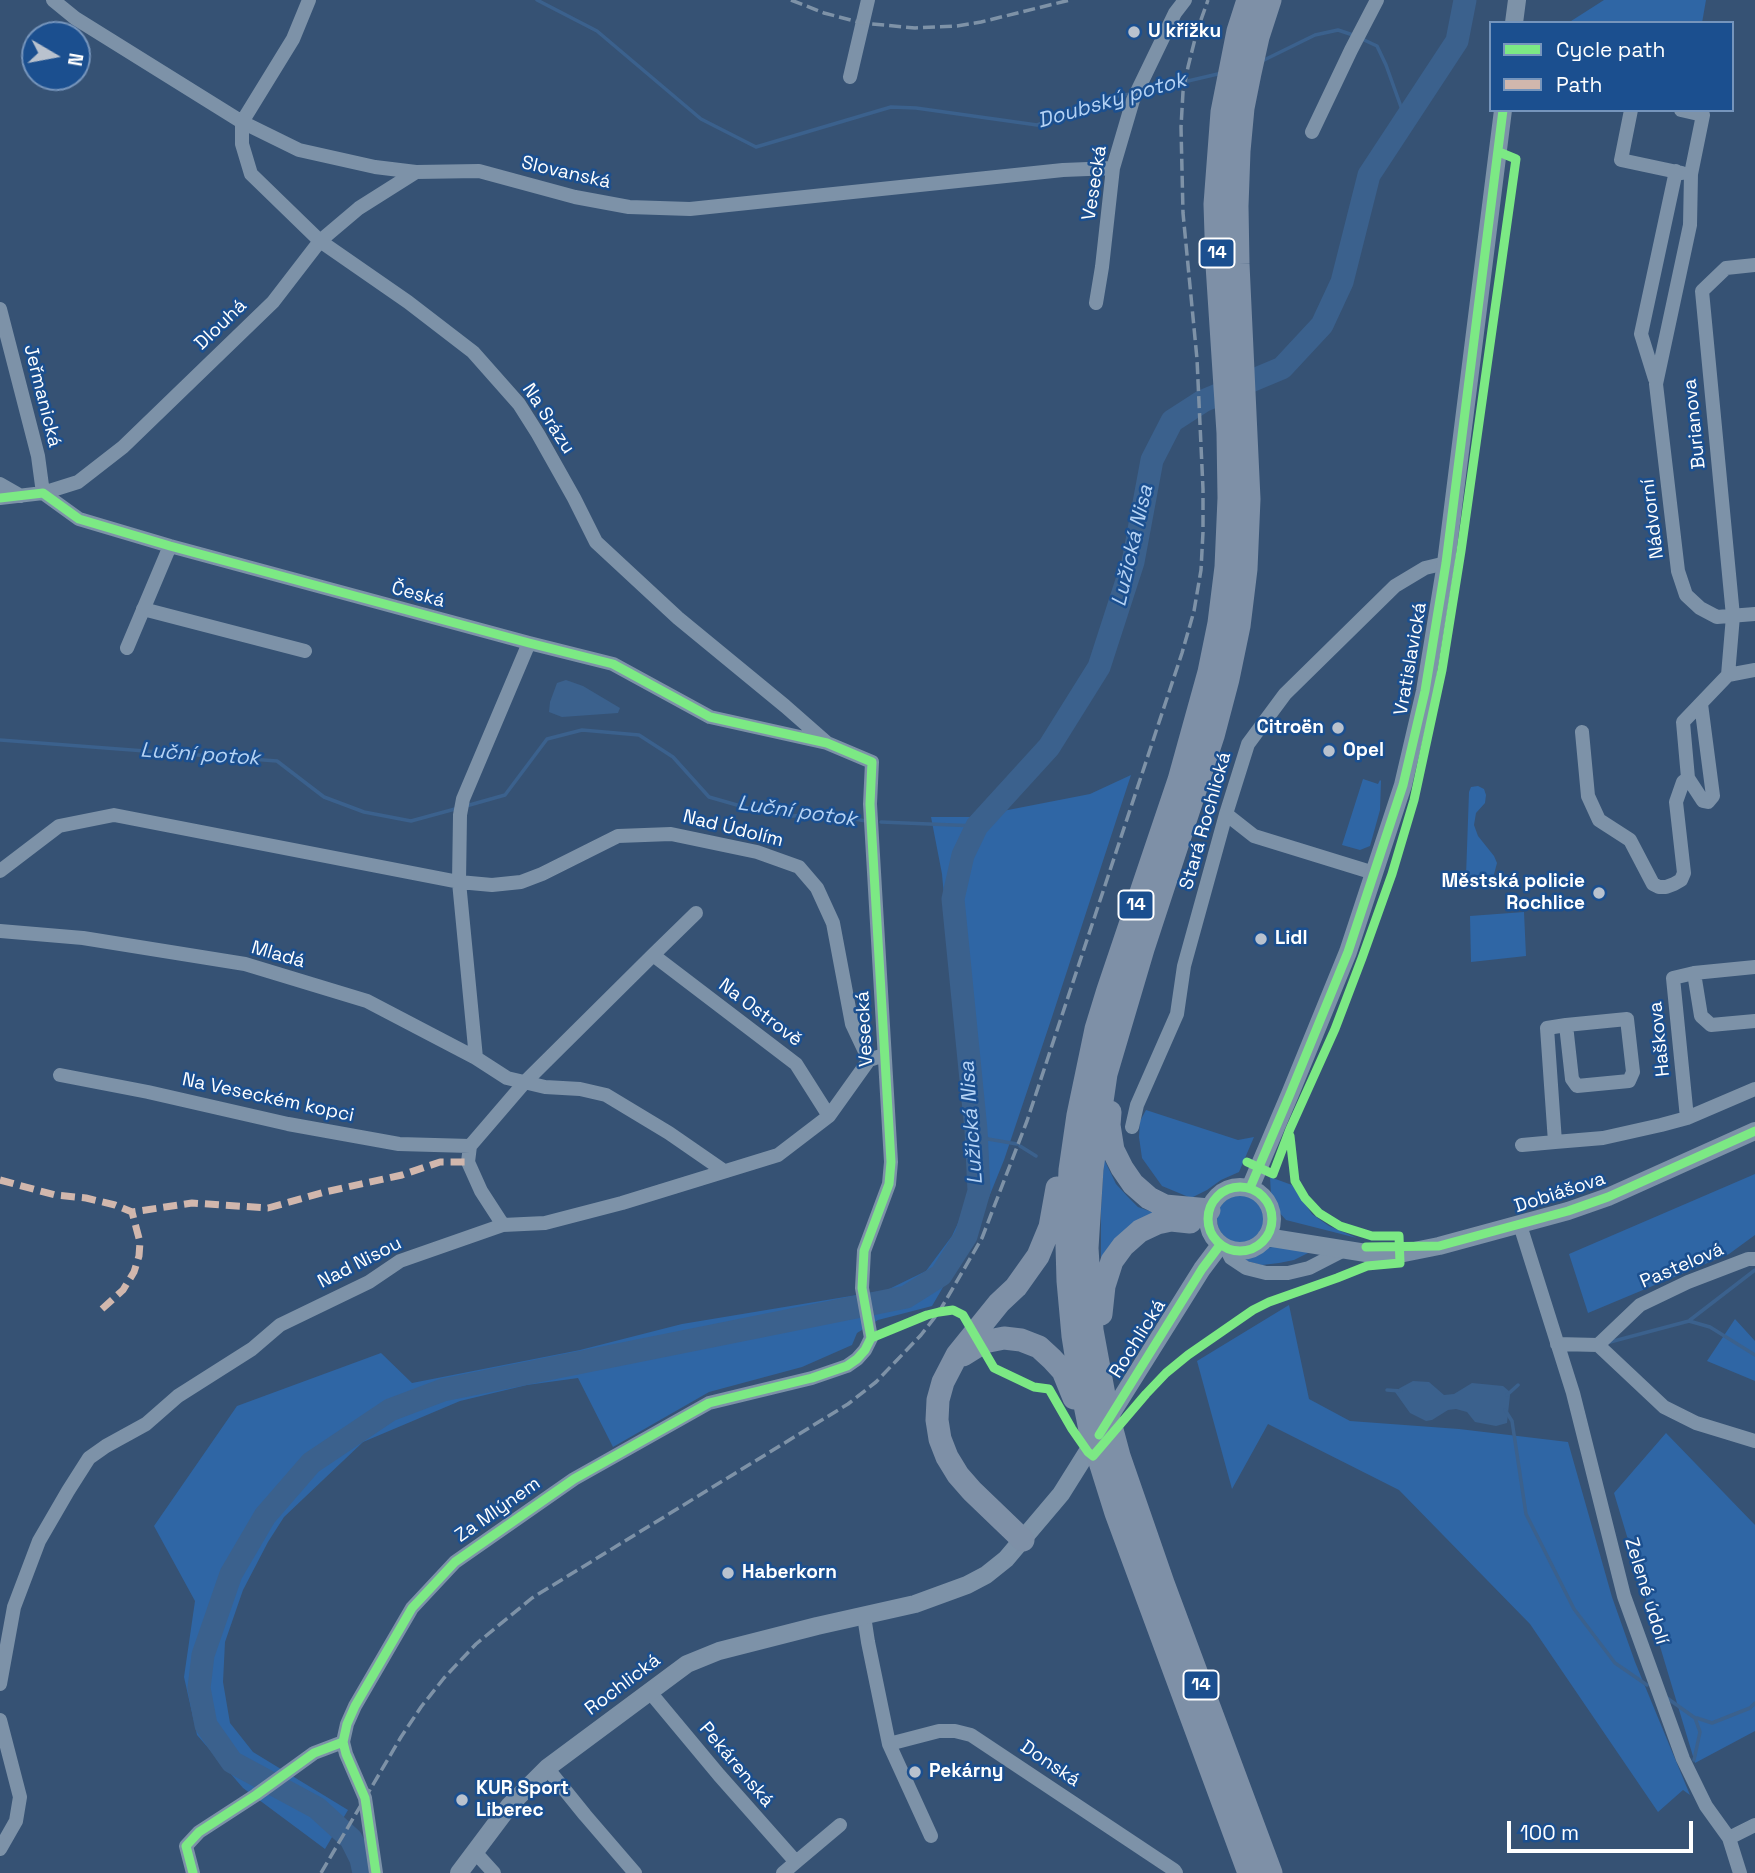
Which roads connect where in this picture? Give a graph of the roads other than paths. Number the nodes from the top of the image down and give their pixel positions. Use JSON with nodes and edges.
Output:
{"nodes":[{"id":1,"x":53,"y":0,"type":"edge"},
{"id":2,"x":309,"y":0,"type":"edge"},
{"id":3,"x":868,"y":0,"type":"edge"},
{"id":4,"x":1185,"y":0,"type":"edge"},
{"id":5,"x":1248,"y":0,"type":"edge"},
{"id":6,"x":1270,"y":0,"type":"edge"},
{"id":7,"x":1377,"y":0,"type":"edge"},
{"id":8,"x":1517,"y":0,"type":"edge"},
{"id":9,"x":1514,"y":21,"type":"edge"},
{"id":10,"x":1248,"y":34,"type":"junction"},
{"id":11,"x":849,"y":76,"type":"dead end"},
{"id":12,"x":1503,"y":112,"type":"edge"},
{"id":13,"x":1631,"y":112,"type":"edge"},
{"id":14,"x":1690,"y":112,"type":"edge"},
{"id":15,"x":242,"y":122,"type":"junction"},
{"id":16,"x":1312,"y":132,"type":"dead end"},
{"id":17,"x":1229,"y":150,"type":"junction"},
{"id":18,"x":1113,"y":168,"type":"junction"},
{"id":19,"x":416,"y":172,"type":"junction"},
{"id":20,"x":1683,"y":173,"type":"junction"},
{"id":21,"x":320,"y":241,"type":"junction"},
{"id":22,"x":1755,"y":265,"type":"edge"},
{"id":23,"x":1096,"y":303,"type":"dead end"},
{"id":24,"x":0,"y":309,"type":"edge"},
{"id":25,"x":1656,"y":384,"type":"junction"},
{"id":26,"x":0,"y":484,"type":"edge"},
{"id":27,"x":43,"y":493,"type":"junction"},
{"id":28,"x":21,"y":496,"type":"junction"},
{"id":29,"x":0,"y":498,"type":"edge"},
{"id":30,"x":170,"y":545,"type":"junction"},
{"id":31,"x":1446,"y":563,"type":"junction"},
{"id":32,"x":144,"y":609,"type":"junction"},
{"id":33,"x":1755,"y":614,"type":"edge"},
{"id":34,"x":1733,"y":616,"type":"junction"},
{"id":35,"x":529,"y":643,"type":"junction"},
{"id":36,"x":127,"y":648,"type":"dead end"},
{"id":37,"x":305,"y":651,"type":"dead end"},
{"id":38,"x":1755,"y":670,"type":"edge"},
{"id":39,"x":1728,"y":675,"type":"junction"},
{"id":40,"x":1701,"y":704,"type":"junction"},
{"id":41,"x":1582,"y":732,"type":"dead end"},
{"id":42,"x":827,"y":743,"type":"junction"},
{"id":43,"x":1688,"y":778,"type":"junction"},
{"id":44,"x":1226,"y":814,"type":"junction"},
{"id":45,"x":0,"y":871,"type":"edge"},
{"id":46,"x":1374,"y":873,"type":"junction"},
{"id":47,"x":459,"y":882,"type":"junction"},
{"id":48,"x":696,"y":914,"type":"dead end"},
{"id":49,"x":0,"y":931,"type":"edge"},
{"id":50,"x":1143,"y":948,"type":"junction"},
{"id":51,"x":653,"y":955,"type":"junction"},
{"id":52,"x":1755,"y":967,"type":"edge"},
{"id":53,"x":1694,"y":973,"type":"junction"},
{"id":54,"x":1755,"y":1021,"type":"edge"},
{"id":55,"x":1566,"y":1024,"type":"junction"},
{"id":56,"x":1092,"y":1050,"type":"junction"},
{"id":57,"x":884,"y":1055,"type":"junction"},
{"id":58,"x":477,"y":1058,"type":"junction"},
{"id":59,"x":869,"y":1060,"type":"junction"},
{"id":60,"x":60,"y":1075,"type":"dead end"},
{"id":61,"x":525,"y":1082,"type":"junction"},
{"id":62,"x":1755,"y":1089,"type":"edge"},
{"id":63,"x":829,"y":1116,"type":"junction"},
{"id":64,"x":1687,"y":1118,"type":"junction"},
{"id":65,"x":1132,"y":1128,"type":"dead end"},
{"id":66,"x":1755,"y":1131,"type":"edge"},
{"id":67,"x":1555,"y":1142,"type":"junction"},
{"id":68,"x":1522,"y":1145,"type":"dead end"},
{"id":69,"x":470,"y":1146,"type":"junction"},
{"id":70,"x":724,"y":1171,"type":"junction"},
{"id":71,"x":1250,"y":1188,"type":"junction"},
{"id":72,"x":1208,"y":1216,"type":"junction"},
{"id":73,"x":503,"y":1225,"type":"junction"},
{"id":74,"x":1520,"y":1225,"type":"junction"},
{"id":75,"x":1269,"y":1229,"type":"junction"},
{"id":76,"x":1223,"y":1246,"type":"junction"},
{"id":77,"x":1439,"y":1246,"type":"junction"},
{"id":78,"x":1333,"y":1256,"type":"junction"},
{"id":79,"x":1755,"y":1259,"type":"edge"},
{"id":80,"x":871,"y":1333,"type":"joint"},
{"id":81,"x":1557,"y":1344,"type":"junction"},
{"id":82,"x":1598,"y":1345,"type":"junction"},
{"id":83,"x":1097,"y":1359,"type":"junction"},
{"id":84,"x":952,"y":1363,"type":"junction"},
{"id":85,"x":1071,"y":1375,"type":"junction"},
{"id":86,"x":1755,"y":1441,"type":"edge"},
{"id":87,"x":1124,"y":1506,"type":"junction"},
{"id":88,"x":1023,"y":1540,"type":"junction"},
{"id":89,"x":864,"y":1616,"type":"junction"},
{"id":90,"x":0,"y":1684,"type":"edge"},
{"id":91,"x":649,"y":1691,"type":"junction"},
{"id":92,"x":0,"y":1720,"type":"edge"},
{"id":93,"x":343,"y":1742,"type":"junction"},
{"id":94,"x":890,"y":1744,"type":"junction"},
{"id":95,"x":547,"y":1768,"type":"junction"},
{"id":96,"x":839,"y":1825,"type":"dead end"},
{"id":97,"x":1755,"y":1825,"type":"edge"},
{"id":98,"x":931,"y":1836,"type":"dead end"},
{"id":99,"x":1729,"y":1838,"type":"junction"},
{"id":100,"x":0,"y":1849,"type":"edge"},
{"id":101,"x":474,"y":1851,"type":"junction"},
{"id":102,"x":796,"y":1862,"type":"junction"},
{"id":103,"x":193,"y":1873,"type":"edge"},
{"id":104,"x":376,"y":1873,"type":"edge"},
{"id":105,"x":459,"y":1873,"type":"edge"},
{"id":106,"x":494,"y":1873,"type":"edge"},
{"id":107,"x":635,"y":1873,"type":"edge"},
{"id":108,"x":783,"y":1873,"type":"edge"},
{"id":109,"x":1176,"y":1873,"type":"edge"},
{"id":110,"x":1249,"y":1873,"type":"edge"},
{"id":111,"x":1271,"y":1873,"type":"edge"},
{"id":112,"x":1740,"y":1873,"type":"edge"}],
"edges":[{"from":1,"to":15,"type":"street","name":"Slovanská"},
{"from":2,"to":15,"type":"street"},
{"from":3,"to":11,"type":"street"},
{"from":4,"to":18,"type":"street","name":"Vesecká"},
{"from":5,"to":10,"type":"highway","number":"14"},
{"from":6,"to":10,"type":"highway","number":"14"},
{"from":7,"to":16,"type":"street"},
{"from":8,"to":9,"type":"street"},
{"from":10,"to":17,"type":"highway","number":"14"},
{"from":12,"to":31,"type":"street","name":"Vratislavická"},
{"from":13,"to":20,"type":"street"},
{"from":14,"to":20,"type":"street","name":"Nádvorní"},
{"from":15,"to":19,"type":"street","name":"Slovanská"},
{"from":15,"to":21,"type":"street","name":"Na Srázu"},
{"from":17,"to":50,"type":"highway","number":"14"},
{"from":17,"to":56,"type":"highway","number":"14"},
{"from":18,"to":19,"type":"street","name":"Slovanská"},
{"from":18,"to":23,"type":"street","name":"Vesecká"},
{"from":19,"to":21,"type":"street","name":"Dlouhá"},
{"from":20,"to":25,"type":"street","name":"Nádvorní"},
{"from":20,"to":25,"type":"street","name":"Nádvorní"},
{"from":21,"to":27,"type":"street","name":"Dlouhá"},
{"from":21,"to":42,"type":"street","name":"Na Srázu"},
{"from":22,"to":34,"type":"street","name":"Burianova"},
{"from":24,"to":27,"type":"street","name":"Jeřmanická"},
{"from":25,"to":34,"type":"street","name":"Nádvorní"},
{"from":26,"to":28,"type":"street"},
{"from":27,"to":28,"type":"street"},
{"from":27,"to":30,"type":"street","name":"Česká"},
{"from":28,"to":29,"type":"street"},
{"from":30,"to":32,"type":"street"},
{"from":30,"to":35,"type":"street","name":"Česká"},
{"from":31,"to":44,"type":"street","name":"Stará Rochlická"},
{"from":31,"to":46,"type":"street","name":"Vratislavická"},
{"from":32,"to":36,"type":"street"},
{"from":32,"to":37,"type":"street"},
{"from":33,"to":34,"type":"street"},
{"from":34,"to":39,"type":"street","name":"Burianova"},
{"from":35,"to":42,"type":"street","name":"Česká"},
{"from":35,"to":47,"type":"street"},
{"from":38,"to":39,"type":"street"},
{"from":39,"to":40,"type":"street"},
{"from":40,"to":43,"type":"street"},
{"from":40,"to":43,"type":"street"},
{"from":41,"to":43,"type":"street"},
{"from":42,"to":57,"type":"street","name":"Vesecká"},
{"from":44,"to":46,"type":"street"},
{"from":44,"to":65,"type":"street","name":"Stará Rochlická"},
{"from":45,"to":47,"type":"street","name":"Nad Údolím"},
{"from":46,"to":71,"type":"street","name":"Vratislavická"},
{"from":47,"to":58,"type":"street"},
{"from":47,"to":59,"type":"street","name":"Nad Údolím"},
{"from":48,"to":51,"type":"street"},
{"from":49,"to":58,"type":"street","name":"Mladá"},
{"from":50,"to":72,"type":"highway"},
{"from":50,"to":83,"type":"highway","number":"14"},
{"from":51,"to":61,"type":"street"},
{"from":51,"to":63,"type":"street","name":"Na Ostrově"},
{"from":52,"to":53,"type":"street"},
{"from":53,"to":54,"type":"street"},
{"from":53,"to":64,"type":"street","name":"Haškova"},
{"from":55,"to":55,"type":"street","name":"Haškova"},
{"from":55,"to":67,"type":"street"},
{"from":56,"to":84,"type":"highway"},
{"from":56,"to":85,"type":"highway","number":"14"},
{"from":57,"to":59,"type":"street"},
{"from":57,"to":80,"type":"street","name":"Vesecká"},
{"from":58,"to":61,"type":"street","name":"Mladá"},
{"from":59,"to":63,"type":"street","name":"Nad Nisou"},
{"from":60,"to":69,"type":"street","name":"Na Veseckém kopci"},
{"from":61,"to":69,"type":"street"},
{"from":61,"to":70,"type":"street"},
{"from":62,"to":64,"type":"street"},
{"from":63,"to":70,"type":"street","name":"Nad Nisou"},
{"from":64,"to":67,"type":"street"},
{"from":66,"to":74,"type":"street","name":"Dobiášova"},
{"from":67,"to":68,"type":"street"},
{"from":69,"to":73,"type":"street"},
{"from":70,"to":73,"type":"street","name":"Nad Nisou"},
{"from":71,"to":72,"type":"street"},
{"from":71,"to":75,"type":"street"},
{"from":72,"to":76,"type":"street"},
{"from":72,"to":83,"type":"highway"},
{"from":73,"to":90,"type":"street","name":"Nad Nisou"},
{"from":74,"to":77,"type":"street","name":"Dobiášova"},
{"from":74,"to":81,"type":"street","name":"Zelené údolí"},
{"from":75,"to":76,"type":"street"},
{"from":75,"to":77,"type":"street","name":"Dobiášova"},
{"from":75,"to":78,"type":"street","name":"Dobiášova"},
{"from":76,"to":78,"type":"street"},
{"from":76,"to":88,"type":"street","name":"Rochlická"},
{"from":77,"to":78,"type":"street","name":"Dobiášova"},
{"from":79,"to":82,"type":"street","name":"Pastelová"},
{"from":80,"to":93,"type":"street","name":"Za Mlýnem"},
{"from":81,"to":82,"type":"street"},
{"from":81,"to":99,"type":"street","name":"Zelené údolí"},
{"from":82,"to":86,"type":"street"},
{"from":83,"to":87,"type":"highway","number":"14"},
{"from":84,"to":85,"type":"highway"},
{"from":84,"to":88,"type":"highway"},
{"from":85,"to":87,"type":"highway","number":"14"},
{"from":87,"to":110,"type":"highway","number":"14"},
{"from":87,"to":111,"type":"highway","number":"14"},
{"from":88,"to":89,"type":"street","name":"Rochlická"},
{"from":89,"to":91,"type":"street","name":"Rochlická"},
{"from":89,"to":94,"type":"street"},
{"from":91,"to":95,"type":"street","name":"Rochlická"},
{"from":91,"to":102,"type":"street","name":"Pekárenská"},
{"from":92,"to":100,"type":"street"},
{"from":93,"to":103,"type":"street"},
{"from":93,"to":104,"type":"street"},
{"from":94,"to":98,"type":"street"},
{"from":94,"to":109,"type":"street","name":"Donská"},
{"from":95,"to":101,"type":"street","name":"Rochlická"},
{"from":95,"to":107,"type":"street"},
{"from":96,"to":102,"type":"street"},
{"from":97,"to":99,"type":"street"},
{"from":99,"to":112,"type":"street","name":"Zelené údolí"},
{"from":101,"to":105,"type":"street","name":"Rochlická"},
{"from":101,"to":106,"type":"street"},
{"from":102,"to":108,"type":"street"}]}
